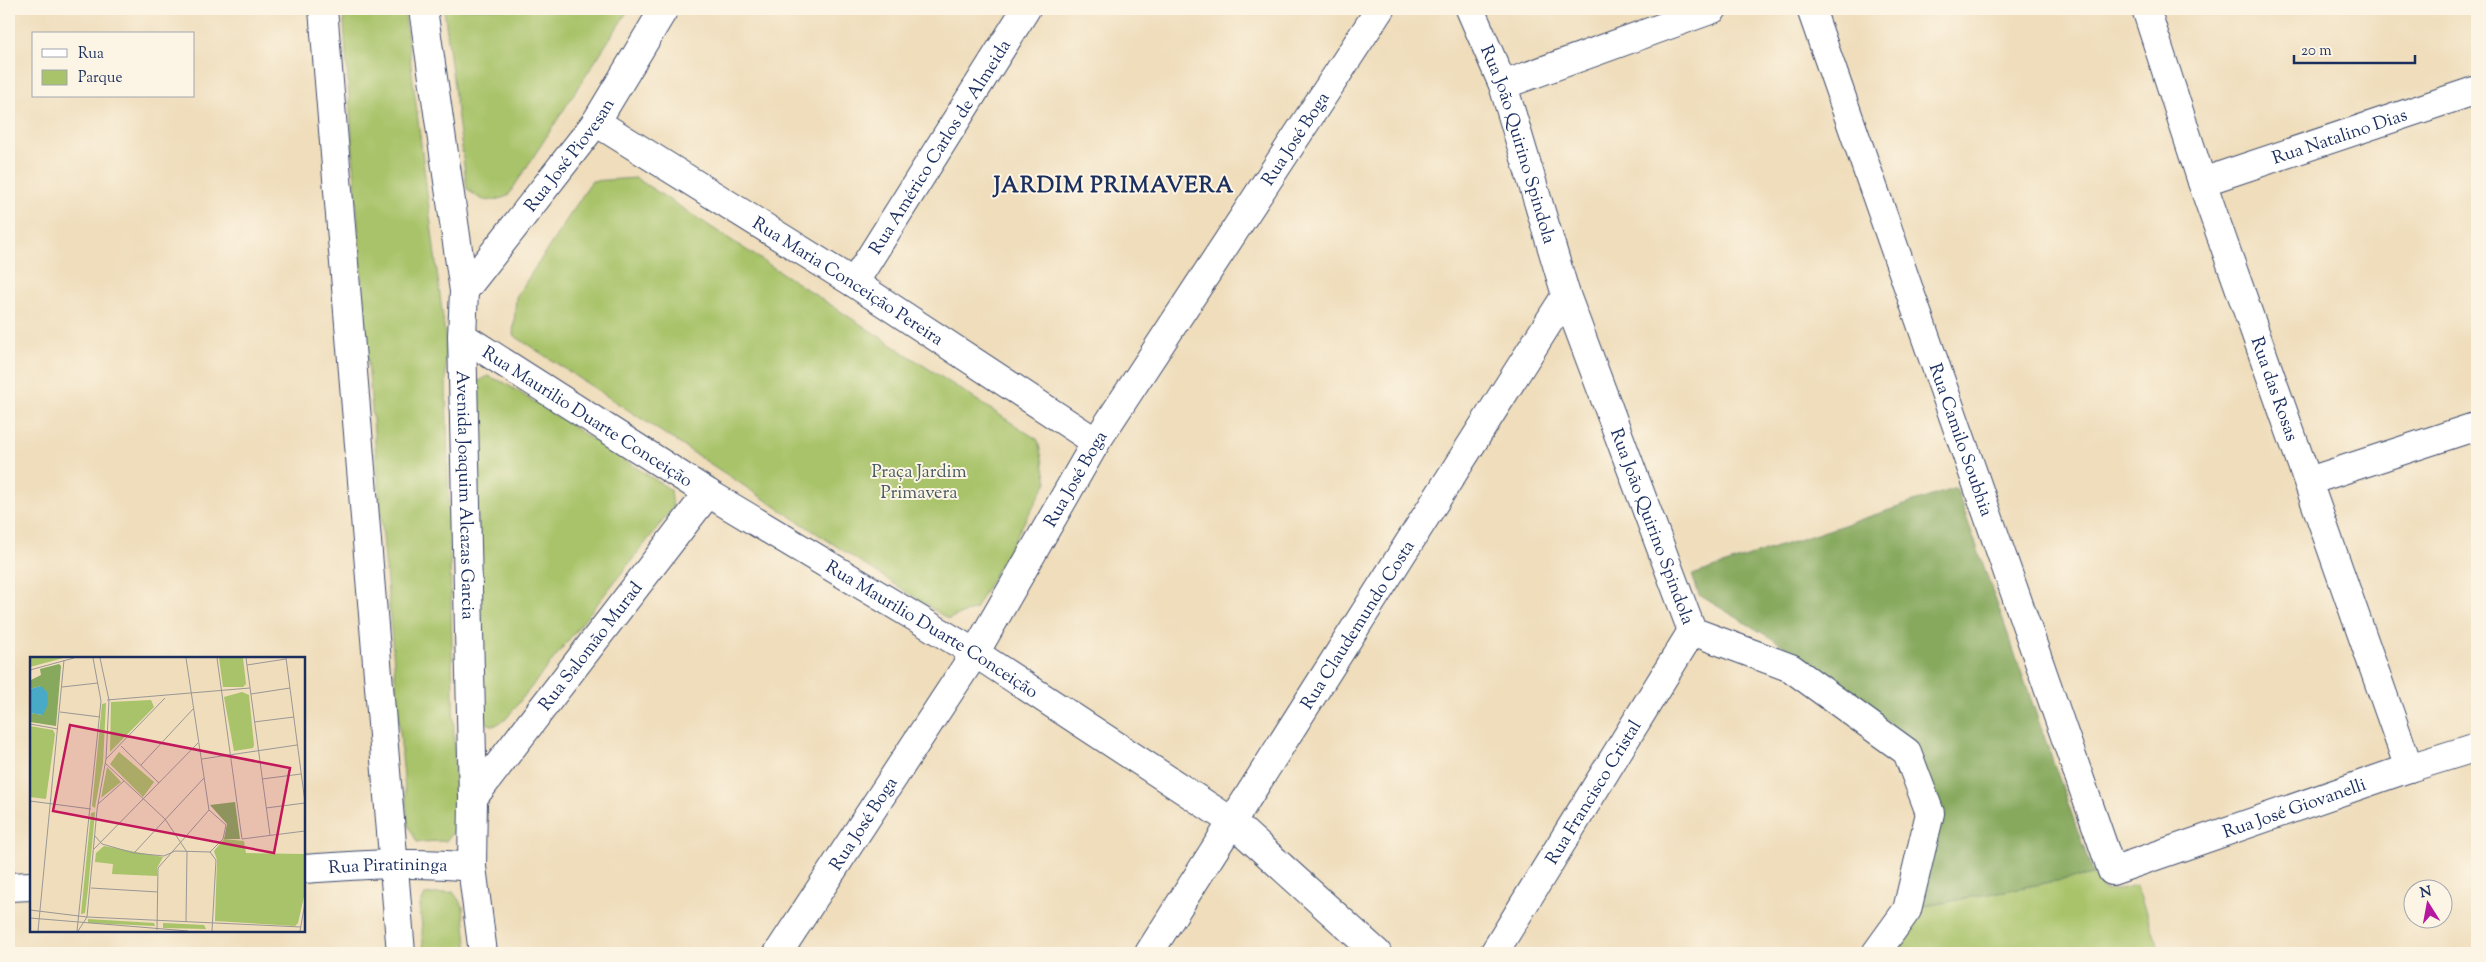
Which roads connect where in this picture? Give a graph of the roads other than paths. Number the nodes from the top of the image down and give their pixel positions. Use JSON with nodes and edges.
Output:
{"nodes":[{"id":1,"x":323,"y":9,"type":"edge"},
{"id":2,"x":423,"y":9,"type":"edge"},
{"id":3,"x":664,"y":9,"type":"edge"},
{"id":4,"x":1026,"y":9,"type":"edge"},
{"id":5,"x":1380,"y":9,"type":"edge"},
{"id":6,"x":1470,"y":9,"type":"edge"},
{"id":7,"x":1713,"y":9,"type":"edge"},
{"id":8,"x":1811,"y":9,"type":"edge"},
{"id":9,"x":2146,"y":9,"type":"edge"},
{"id":10,"x":1503,"y":85,"type":"junction"},
{"id":11,"x":2477,"y":90,"type":"edge"},
{"id":12,"x":596,"y":122,"type":"junction"},
{"id":13,"x":2202,"y":182,"type":"junction"},
{"id":14,"x":854,"y":284,"type":"junction"},
{"id":15,"x":464,"y":291,"type":"junction"},
{"id":16,"x":1566,"y":295,"type":"junction"},
{"id":17,"x":462,"y":336,"type":"junction"},
{"id":18,"x":2477,"y":426,"type":"edge"},
{"id":19,"x":1096,"y":442,"type":"junction"},
{"id":20,"x":2309,"y":481,"type":"junction"},
{"id":21,"x":708,"y":493,"type":"junction"},
{"id":22,"x":1692,"y":631,"type":"junction"},
{"id":23,"x":975,"y":654,"type":"junction"},
{"id":24,"x":2477,"y":747,"type":"edge"},
{"id":25,"x":2409,"y":768,"type":"junction"},
{"id":26,"x":473,"y":798,"type":"junction"},
{"id":27,"x":1231,"y":821,"type":"junction"},
{"id":28,"x":392,"y":863,"type":"junction"},
{"id":29,"x":472,"y":867,"type":"junction"},
{"id":30,"x":305,"y":869,"type":"edge"},
{"id":31,"x":2112,"y":871,"type":"joint"},
{"id":32,"x":30,"y":886,"type":"edge"},
{"id":33,"x":9,"y":887,"type":"edge"},
{"id":34,"x":401,"y":953,"type":"edge"},
{"id":35,"x":483,"y":953,"type":"edge"},
{"id":36,"x":778,"y":953,"type":"edge"},
{"id":37,"x":1149,"y":953,"type":"edge"},
{"id":38,"x":1377,"y":953,"type":"edge"},
{"id":39,"x":1494,"y":953,"type":"edge"},
{"id":40,"x":1876,"y":953,"type":"edge"}],
"edges":[{"from":1,"to":28,"type":"street"},
{"from":2,"to":15,"type":"street","name":"Avenida Joaquim Alcazas Garcia"},
{"from":3,"to":12,"type":"street","name":"Rua José Piovesan"},
{"from":4,"to":14,"type":"street","name":"Rua Américo Carlos de Almeida"},
{"from":5,"to":19,"type":"street","name":"Rua José Boga"},
{"from":6,"to":10,"type":"street","name":"Rua João Quirino Spindola"},
{"from":7,"to":10,"type":"street"},
{"from":8,"to":31,"type":"street","name":"Rua Camilo Soubhia"},
{"from":9,"to":13,"type":"street","name":"Rua das Rosas"},
{"from":10,"to":16,"type":"street","name":"Rua João Quirino Spindola"},
{"from":11,"to":13,"type":"street","name":"Rua Natalino Dias"},
{"from":12,"to":14,"type":"street","name":"Rua Maria Conceição Pereira"},
{"from":12,"to":15,"type":"street","name":"Rua José Piovesan"},
{"from":13,"to":20,"type":"street","name":"Rua das Rosas"},
{"from":14,"to":19,"type":"street","name":"Rua Maria Conceição Pereira"},
{"from":15,"to":17,"type":"street","name":"Avenida Joaquim Alcazas Garcia"},
{"from":16,"to":22,"type":"street","name":"Rua João Quirino Spindola"},
{"from":16,"to":27,"type":"street","name":"Rua Claudemundo Costa"},
{"from":17,"to":21,"type":"street","name":"Rua Maurilio Duarte Conceição"},
{"from":17,"to":26,"type":"street","name":"Avenida Joaquim Alcazas Garcia"},
{"from":18,"to":20,"type":"street"},
{"from":19,"to":23,"type":"street","name":"Rua José Boga"},
{"from":20,"to":25,"type":"street","name":"Rua das Rosas"},
{"from":21,"to":23,"type":"street","name":"Rua Maurilio Duarte Conceição"},
{"from":21,"to":26,"type":"street","name":"Rua Salomão Murad"},
{"from":22,"to":39,"type":"street","name":"Rua Francisco Cristal"},
{"from":22,"to":40,"type":"street","name":"Rua João Quirino Spindola"},
{"from":23,"to":27,"type":"street","name":"Rua Maurilio Duarte Conceição"},
{"from":23,"to":36,"type":"street","name":"Rua José Boga"},
{"from":24,"to":25,"type":"street","name":"Rua José Giovanelli"},
{"from":25,"to":31,"type":"street","name":"Rua José Giovanelli"},
{"from":26,"to":29,"type":"street","name":"Avenida Joaquim Alcazas Garcia"},
{"from":27,"to":37,"type":"street","name":"Rua Claudemundo Costa"},
{"from":27,"to":38,"type":"street","name":"Rua Maurilio Duarte Conceição"},
{"from":28,"to":29,"type":"street","name":"Rua Piratininga"},
{"from":28,"to":30,"type":"street","name":"Rua Piratininga"},
{"from":28,"to":34,"type":"street"},
{"from":29,"to":35,"type":"street","name":"Avenida Joaquim Alcazas Garcia"},
{"from":32,"to":33,"type":"street"}]}
